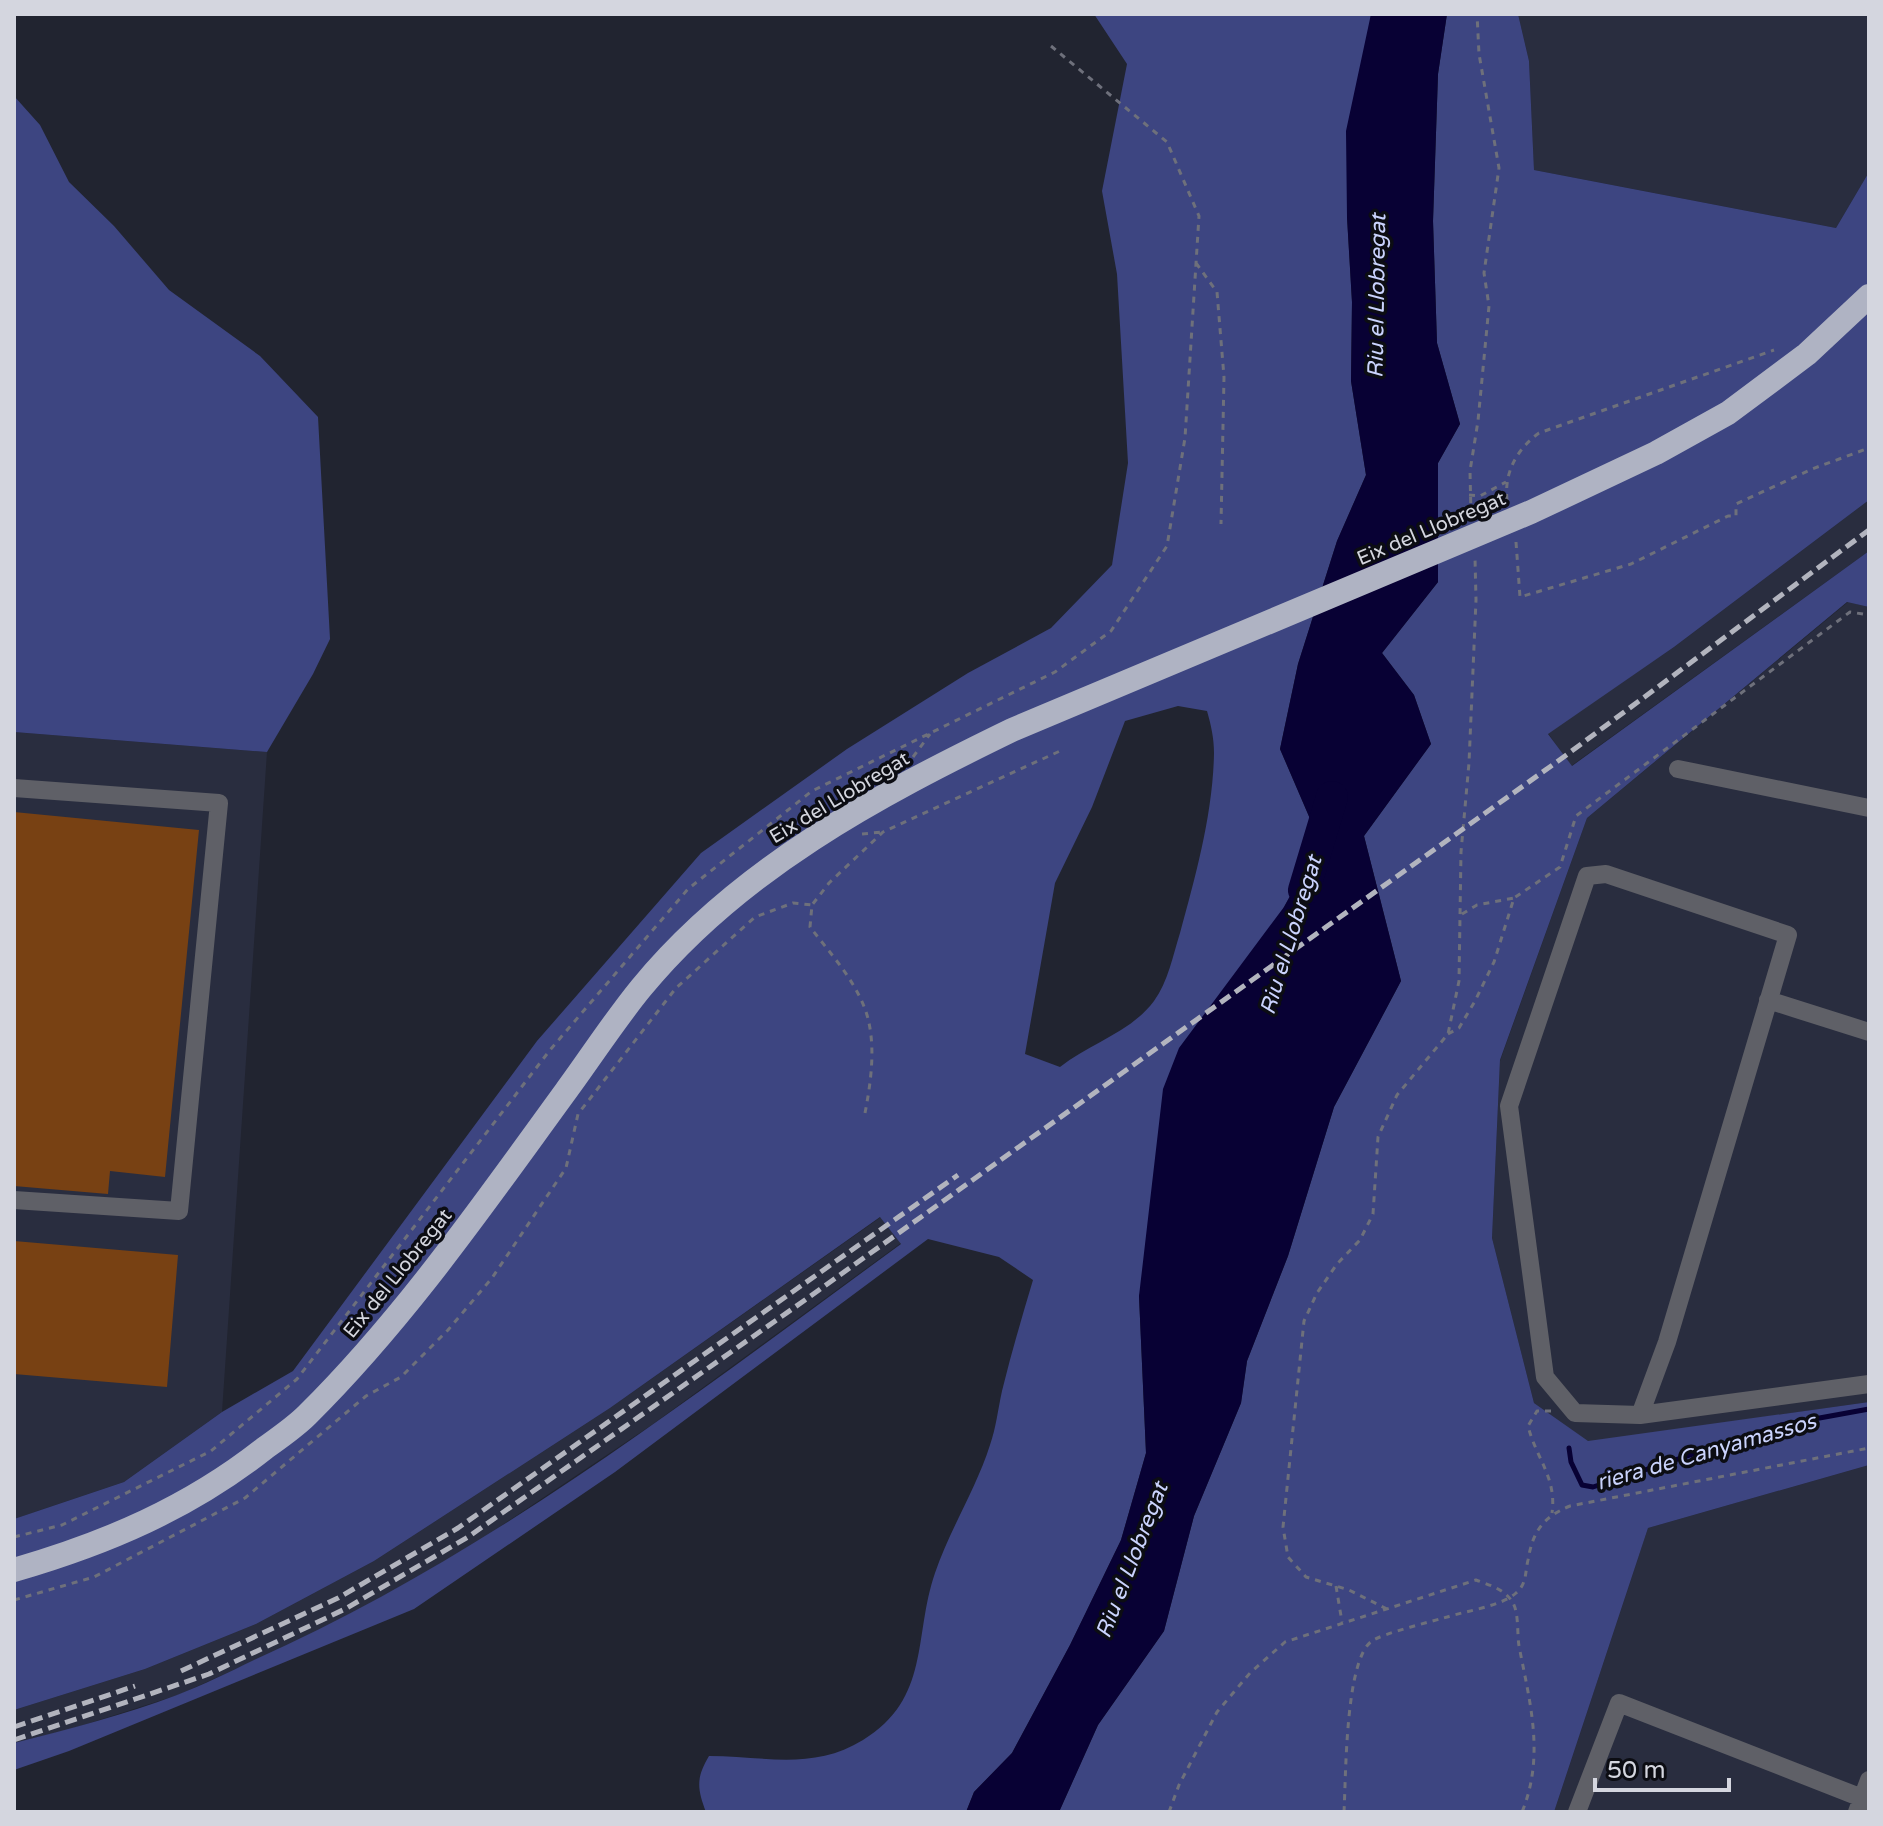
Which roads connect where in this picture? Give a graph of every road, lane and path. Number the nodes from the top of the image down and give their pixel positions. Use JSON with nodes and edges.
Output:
{"nodes":[{"id":1,"x":1477,"y":14,"type":"edge"},
{"id":2,"x":1051,"y":46,"type":"dead end"},
{"id":3,"x":1196,"y":263,"type":"junction"},
{"id":4,"x":1869,"y":296,"type":"edge"},
{"id":5,"x":1807,"y":354,"type":"junction"},
{"id":6,"x":1869,"y":448,"type":"edge"},
{"id":7,"x":1506,"y":481,"type":"junction"},
{"id":8,"x":1469,"y":495,"type":"junction"},
{"id":9,"x":1520,"y":511,"type":"junction"},
{"id":10,"x":1221,"y":524,"type":"dead end"},
{"id":11,"x":1472,"y":524,"type":"dead end"},
{"id":12,"x":1515,"y":537,"type":"dead end"},
{"id":13,"x":1474,"y":553,"type":"dead end"},
{"id":14,"x":1869,"y":615,"type":"edge"},
{"id":15,"x":1060,"y":751,"type":"dead end"},
{"id":16,"x":1678,"y":769,"type":"dead end"},
{"id":17,"x":14,"y":788,"type":"edge"},
{"id":18,"x":1869,"y":808,"type":"edge"},
{"id":19,"x":1514,"y":898,"type":"junction"},
{"id":20,"x":1462,"y":914,"type":"junction"},
{"id":21,"x":1768,"y":1000,"type":"junction"},
{"id":22,"x":1869,"y":1032,"type":"edge"},
{"id":23,"x":1448,"y":1034,"type":"junction"},
{"id":24,"x":865,"y":1113,"type":"dead end"},
{"id":25,"x":14,"y":1200,"type":"edge"},
{"id":26,"x":1869,"y":1384,"type":"edge"},
{"id":27,"x":1575,"y":1413,"type":"junction"},
{"id":28,"x":1640,"y":1415,"type":"junction"},
{"id":29,"x":1869,"y":1448,"type":"edge"},
{"id":30,"x":1552,"y":1513,"type":"junction"},
{"id":31,"x":14,"y":1537,"type":"edge"},
{"id":32,"x":14,"y":1570,"type":"edge"},
{"id":33,"x":1336,"y":1586,"type":"junction"},
{"id":34,"x":1508,"y":1598,"type":"junction"},
{"id":35,"x":1387,"y":1609,"type":"junction"},
{"id":36,"x":1342,"y":1623,"type":"junction"},
{"id":37,"x":1869,"y":1780,"type":"edge"},
{"id":38,"x":1860,"y":1805,"type":"edge"},
{"id":39,"x":1169,"y":1812,"type":"edge"},
{"id":40,"x":1344,"y":1812,"type":"edge"},
{"id":41,"x":1522,"y":1812,"type":"edge"},
{"id":42,"x":1577,"y":1812,"type":"edge"}],
"edges":[{"from":1,"to":8,"type":"path"},
{"from":2,"to":3,"type":"path"},
{"from":3,"to":10,"type":"path"},
{"from":3,"to":31,"type":"path"},
{"from":4,"to":5,"type":"highway","name":"Eix del Llobregat"},
{"from":5,"to":7,"type":"path"},
{"from":5,"to":9,"type":"highway","name":"Eix del Llobregat"},
{"from":6,"to":12,"type":"path"},
{"from":7,"to":8,"type":"path"},
{"from":7,"to":9,"type":"path"},
{"from":8,"to":11,"type":"path"},
{"from":9,"to":32,"type":"highway","name":"Eix del Llobregat"},
{"from":13,"to":20,"type":"path"},
{"from":14,"to":19,"type":"path"},
{"from":15,"to":24,"type":"path"},
{"from":16,"to":18,"type":"street"},
{"from":17,"to":25,"type":"street"},
{"from":19,"to":20,"type":"path"},
{"from":19,"to":23,"type":"path"},
{"from":20,"to":23,"type":"path"},
{"from":21,"to":22,"type":"street"},
{"from":21,"to":27,"type":"street"},
{"from":21,"to":28,"type":"street"},
{"from":23,"to":33,"type":"path"},
{"from":26,"to":28,"type":"street"},
{"from":27,"to":28,"type":"street"},
{"from":27,"to":30,"type":"path"},
{"from":29,"to":30,"type":"path"},
{"from":30,"to":34,"type":"path"},
{"from":33,"to":35,"type":"path"},
{"from":33,"to":36,"type":"path"},
{"from":34,"to":35,"type":"path"},
{"from":34,"to":40,"type":"path"},
{"from":34,"to":41,"type":"path"},
{"from":35,"to":36,"type":"path"},
{"from":36,"to":39,"type":"path"},
{"from":37,"to":38,"type":"street"},
{"from":38,"to":42,"type":"street"}]}
